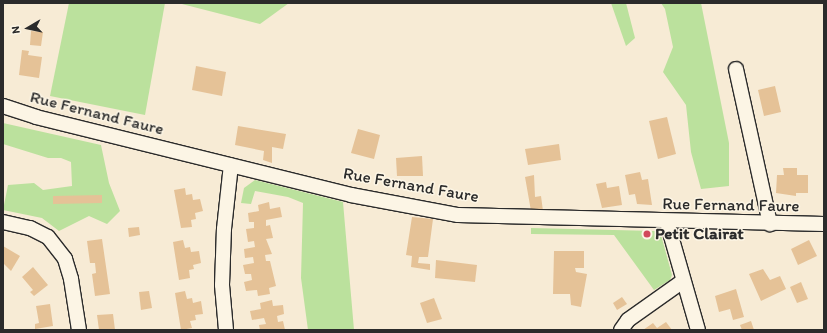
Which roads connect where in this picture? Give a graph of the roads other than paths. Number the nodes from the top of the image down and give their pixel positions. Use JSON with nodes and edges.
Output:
{"nodes":[{"id":1,"x":736,"y":68,"type":"dead end"},
{"id":2,"x":3,"y":106,"type":"edge"},
{"id":3,"x":231,"y":165,"type":"junction"},
{"id":4,"x":3,"y":222,"type":"edge"},
{"id":5,"x":666,"y":222,"type":"junction"},
{"id":6,"x":770,"y":224,"type":"junction"},
{"id":7,"x":824,"y":224,"type":"edge"},
{"id":8,"x":683,"y":281,"type":"junction"},
{"id":9,"x":78,"y":330,"type":"edge"},
{"id":10,"x":226,"y":330,"type":"edge"},
{"id":11,"x":621,"y":330,"type":"edge"},
{"id":12,"x":698,"y":330,"type":"edge"}],
"edges":[{"from":1,"to":6,"type":"street"},
{"from":2,"to":3,"type":"street","name":"Rue Fernand Faure"},
{"from":3,"to":5,"type":"street","name":"Rue Fernand Faure"},
{"from":3,"to":10,"type":"street"},
{"from":4,"to":9,"type":"street"},
{"from":5,"to":6,"type":"street","name":"Rue Fernand Faure"},
{"from":5,"to":8,"type":"street"},
{"from":6,"to":7,"type":"street","name":"Rue Fernand Faure"},
{"from":8,"to":11,"type":"street"},
{"from":8,"to":12,"type":"street"}]}
